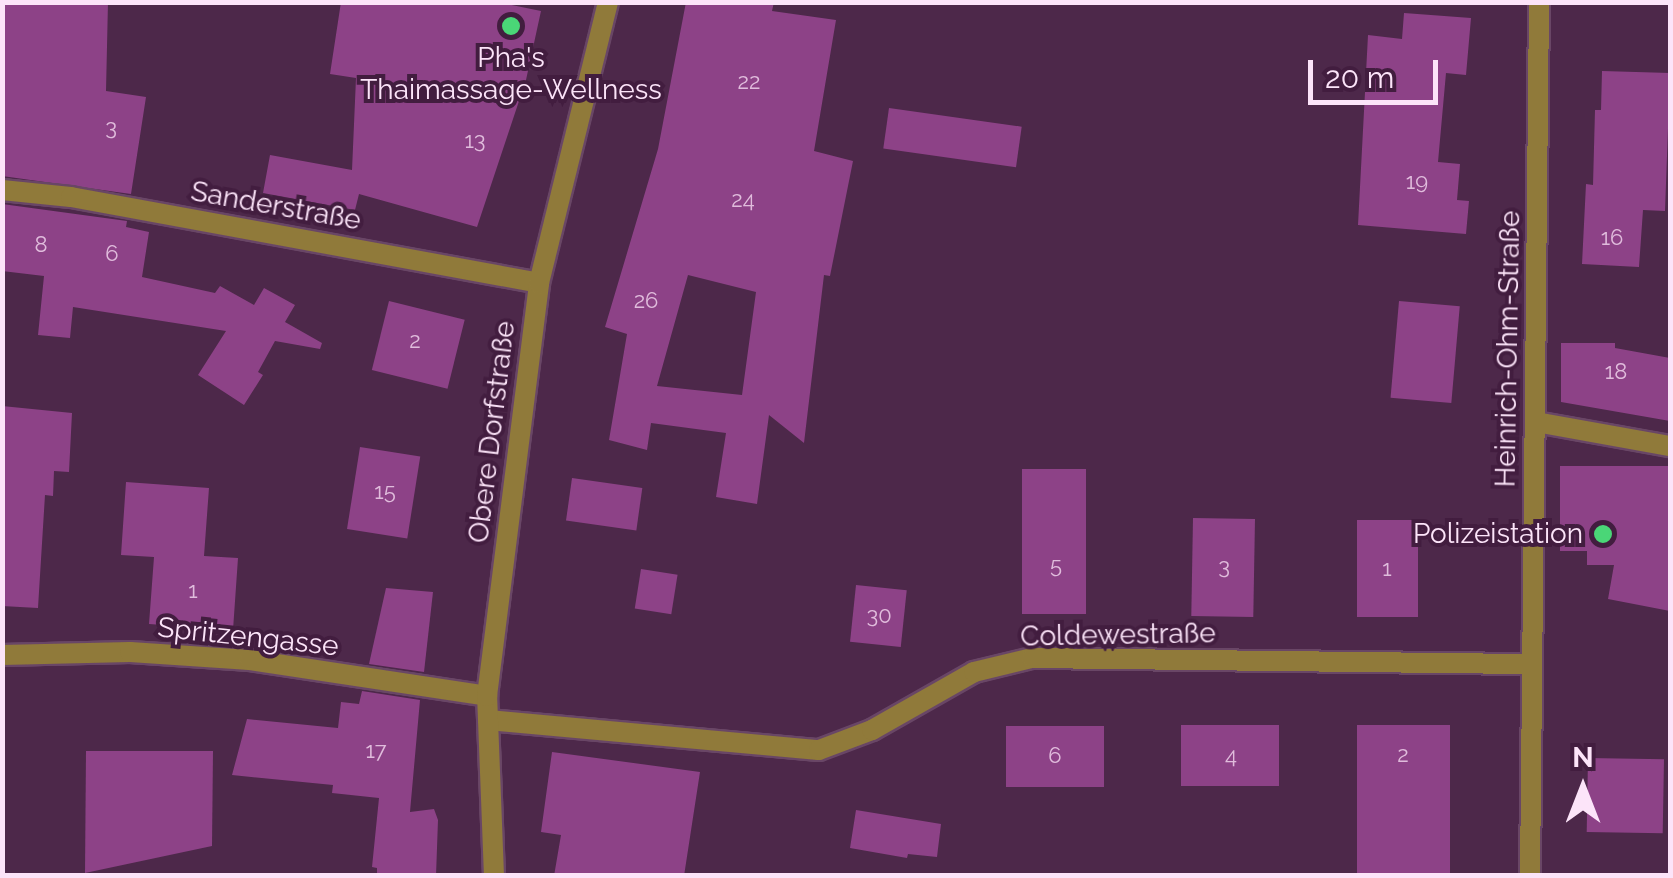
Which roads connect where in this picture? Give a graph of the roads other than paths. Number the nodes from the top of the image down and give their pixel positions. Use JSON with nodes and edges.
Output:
{"nodes":[{"id":1,"x":608,"y":2,"type":"edge"},
{"id":2,"x":1538,"y":2,"type":"edge"},
{"id":3,"x":2,"y":190,"type":"edge"},
{"id":4,"x":539,"y":283,"type":"junction"},
{"id":5,"x":1536,"y":422,"type":"junction"},
{"id":6,"x":1670,"y":446,"type":"edge"},
{"id":7,"x":2,"y":655,"type":"edge"},
{"id":8,"x":1530,"y":664,"type":"junction"},
{"id":9,"x":487,"y":696,"type":"junction"},
{"id":10,"x":488,"y":720,"type":"junction"},
{"id":11,"x":494,"y":876,"type":"edge"},
{"id":12,"x":1530,"y":876,"type":"edge"}],
"edges":[{"from":1,"to":4,"type":"street","name":"Obere Dorfstraße"},
{"from":2,"to":5,"type":"street","name":"Heinrich-Ohm-Straße"},
{"from":3,"to":4,"type":"street","name":"Sanderstraße"},
{"from":4,"to":9,"type":"street","name":"Obere Dorfstraße"},
{"from":5,"to":6,"type":"street"},
{"from":5,"to":8,"type":"street","name":"Heinrich-Ohm-Straße"},
{"from":7,"to":9,"type":"street","name":"Spritzengasse"},
{"from":8,"to":10,"type":"street","name":"Coldewestraße"},
{"from":8,"to":12,"type":"street","name":"Heinrich-Ohm-Straße"},
{"from":9,"to":10,"type":"street","name":"Obere Dorfstraße"},
{"from":10,"to":11,"type":"street","name":"Obere Dorfstraße"}]}
